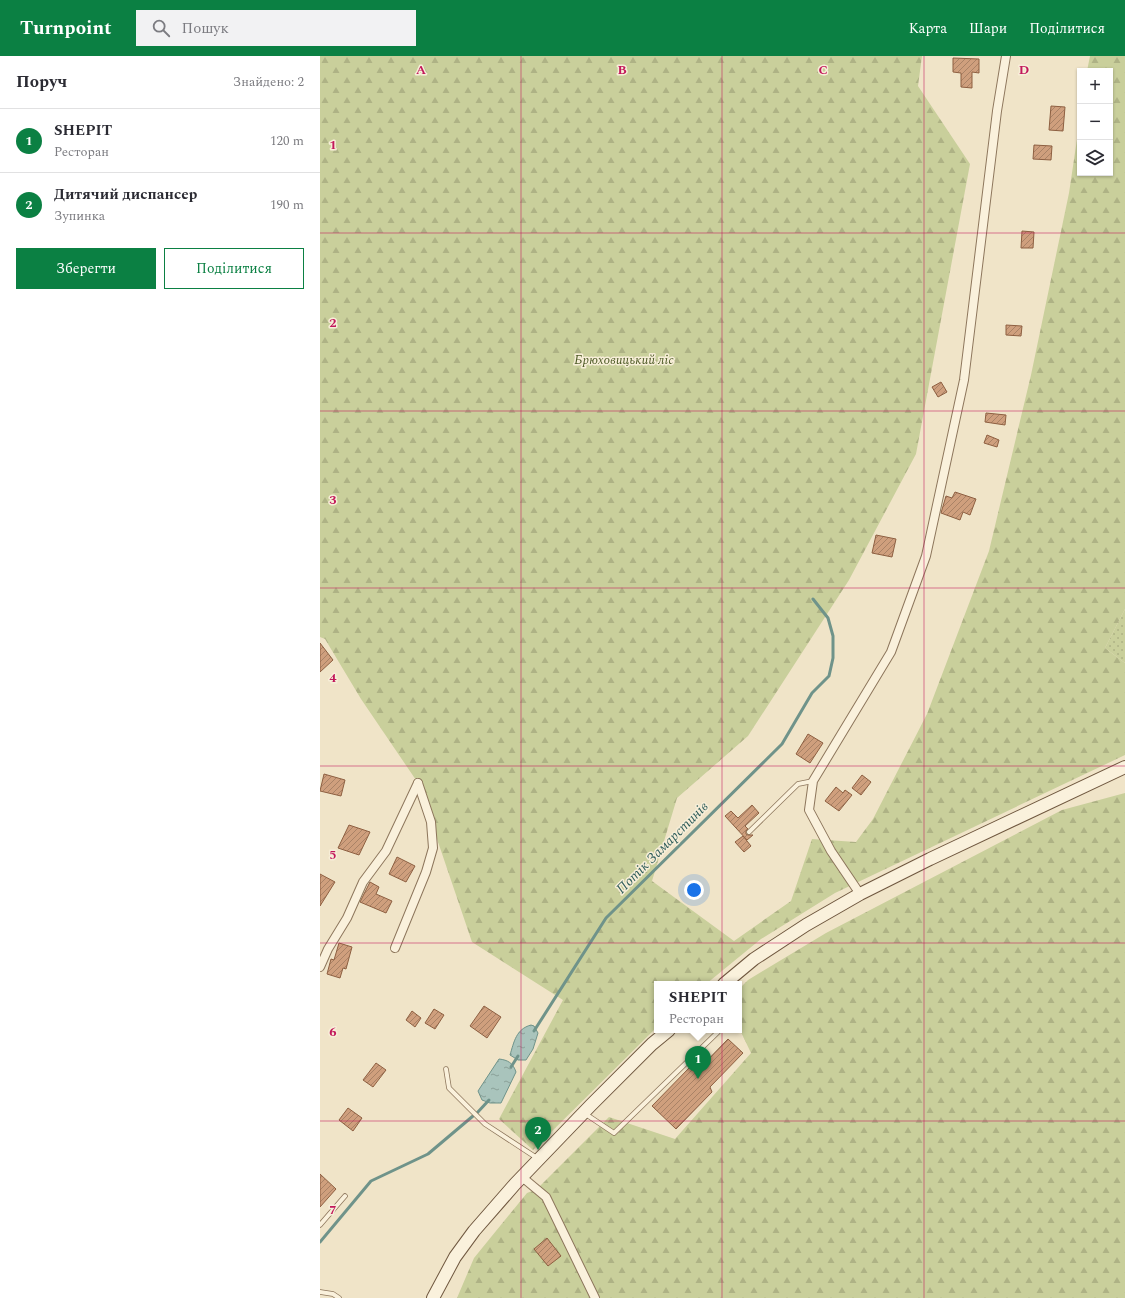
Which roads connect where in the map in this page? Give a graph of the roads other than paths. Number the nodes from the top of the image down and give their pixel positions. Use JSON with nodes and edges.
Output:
{"nodes":[{"id":1,"x":1006,"y":56,"type":"edge"},
{"id":2,"x":1125,"y":768,"type":"edge"},
{"id":3,"x":813,"y":780,"type":"junction"},
{"id":4,"x":749,"y":832,"type":"dead end"},
{"id":5,"x":860,"y":894,"type":"junction"},
{"id":6,"x":395,"y":948,"type":"dead end"},
{"id":7,"x":320,"y":967,"type":"edge"},
{"id":8,"x":728,"y":981,"type":"edge"},
{"id":9,"x":665,"y":1033,"type":"edge"},
{"id":10,"x":717,"y":1033,"type":"edge"},
{"id":11,"x":446,"y":1069,"type":"dead end"},
{"id":12,"x":584,"y":1113,"type":"junction"},
{"id":13,"x":539,"y":1159,"type":"junction"},
{"id":14,"x":522,"y":1177,"type":"junction"},
{"id":15,"x":345,"y":1196,"type":"dead end"},
{"id":16,"x":320,"y":1225,"type":"edge"},
{"id":17,"x":320,"y":1292,"type":"edge"},
{"id":18,"x":339,"y":1298,"type":"edge"},
{"id":19,"x":433,"y":1298,"type":"edge"},
{"id":20,"x":594,"y":1298,"type":"edge"}],
"edges":[{"from":1,"to":3,"type":"street"},
{"from":2,"to":5,"type":"main road"},
{"from":3,"to":4,"type":"lane"},
{"from":3,"to":5,"type":"street"},
{"from":5,"to":8,"type":"main road"},
{"from":6,"to":7,"type":"street"},
{"from":9,"to":12,"type":"main road"},
{"from":10,"to":12,"type":"lane"},
{"from":11,"to":13,"type":"lane"},
{"from":12,"to":13,"type":"main road"},
{"from":13,"to":14,"type":"main road"},
{"from":14,"to":19,"type":"main road"},
{"from":14,"to":20,"type":"street"},
{"from":15,"to":16,"type":"lane"},
{"from":17,"to":18,"type":"lane"}]}
